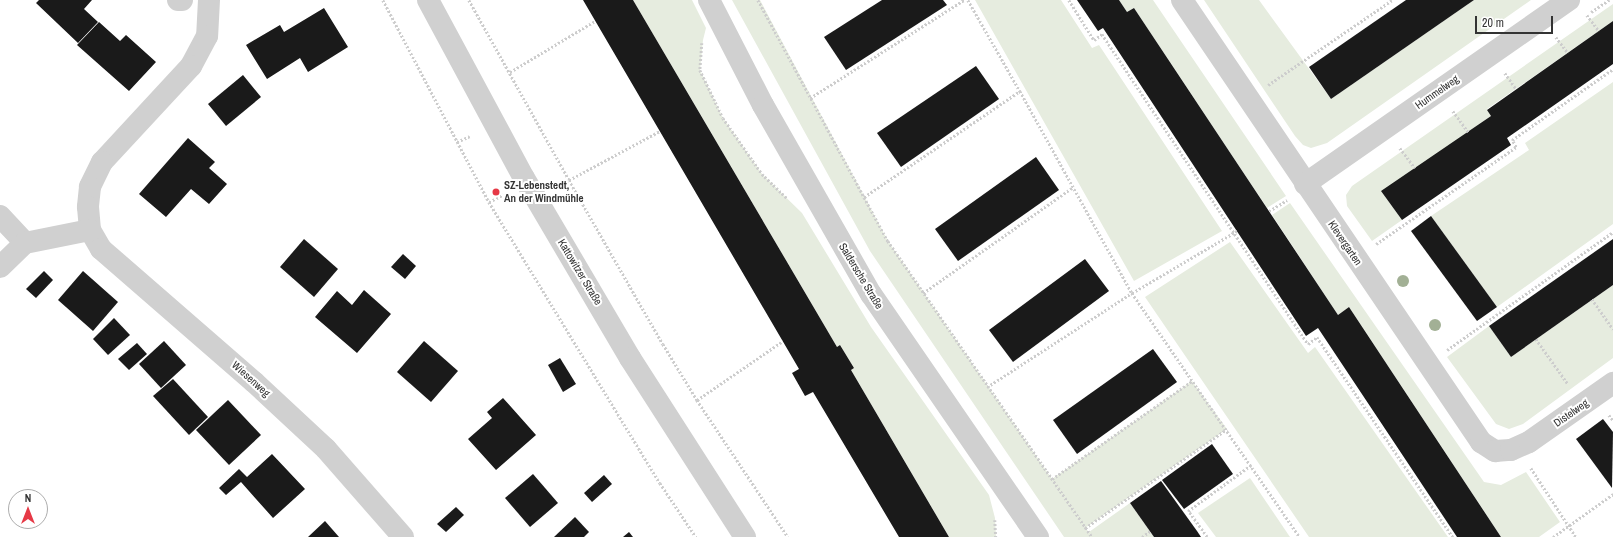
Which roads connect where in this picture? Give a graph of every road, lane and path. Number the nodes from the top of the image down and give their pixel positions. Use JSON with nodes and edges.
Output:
{"nodes":[{"id":1,"x":178,"y":0,"type":"edge"},
{"id":2,"x":182,"y":0,"type":"edge"},
{"id":3,"x":209,"y":0,"type":"edge"},
{"id":4,"x":383,"y":0,"type":"edge"},
{"id":5,"x":428,"y":0,"type":"edge"},
{"id":6,"x":469,"y":0,"type":"edge"},
{"id":7,"x":709,"y":0,"type":"edge"},
{"id":8,"x":760,"y":0,"type":"edge"},
{"id":9,"x":964,"y":0,"type":"edge"},
{"id":10,"x":968,"y":0,"type":"edge"},
{"id":11,"x":1069,"y":0,"type":"edge"},
{"id":12,"x":1182,"y":0,"type":"edge"},
{"id":13,"x":1392,"y":0,"type":"edge"},
{"id":14,"x":1569,"y":0,"type":"edge"},
{"id":15,"x":1609,"y":0,"type":"edge"},
{"id":16,"x":1587,"y":15,"type":"junction"},
{"id":17,"x":1581,"y":19,"type":"dead end"},
{"id":18,"x":595,"y":21,"type":"dead end"},
{"id":19,"x":1599,"y":31,"type":"dead end"},
{"id":20,"x":1562,"y":33,"type":"dead end"},
{"id":21,"x":1556,"y":37,"type":"junction"},
{"id":22,"x":1550,"y":42,"type":"dead end"},
{"id":23,"x":1568,"y":53,"type":"dead end"},
{"id":24,"x":1511,"y":68,"type":"dead end"},
{"id":25,"x":1613,"y":70,"type":"edge"},
{"id":26,"x":510,"y":72,"type":"junction"},
{"id":27,"x":1505,"y":73,"type":"junction"},
{"id":28,"x":1498,"y":78,"type":"dead end"},
{"id":29,"x":1263,"y":88,"type":"dead end"},
{"id":30,"x":1516,"y":89,"type":"dead end"},
{"id":31,"x":1020,"y":91,"type":"junction"},
{"id":32,"x":810,"y":98,"type":"junction"},
{"id":33,"x":1447,"y":114,"type":"dead end"},
{"id":34,"x":660,"y":131,"type":"dead end"},
{"id":35,"x":1468,"y":132,"type":"dead end"},
{"id":36,"x":470,"y":136,"type":"dead end"},
{"id":37,"x":457,"y":142,"type":"junction"},
{"id":38,"x":1405,"y":143,"type":"dead end"},
{"id":39,"x":1400,"y":147,"type":"junction"},
{"id":40,"x":1393,"y":151,"type":"dead end"},
{"id":41,"x":1415,"y":168,"type":"dead end"},
{"id":42,"x":569,"y":180,"type":"junction"},
{"id":43,"x":1073,"y":187,"type":"junction"},
{"id":44,"x":1298,"y":190,"type":"junction"},
{"id":45,"x":503,"y":195,"type":"dead end"},
{"id":46,"x":864,"y":197,"type":"junction"},
{"id":47,"x":489,"y":202,"type":"junction"},
{"id":48,"x":1269,"y":211,"type":"dead end"},
{"id":49,"x":0,"y":216,"type":"edge"},
{"id":50,"x":90,"y":230,"type":"junction"},
{"id":51,"x":1237,"y":231,"type":"dead end"},
{"id":52,"x":1613,"y":232,"type":"edge"},
{"id":53,"x":1233,"y":233,"type":"junction"},
{"id":54,"x":25,"y":243,"type":"junction"},
{"id":55,"x":1375,"y":244,"type":"dead end"},
{"id":56,"x":0,"y":267,"type":"edge"},
{"id":57,"x":1132,"y":292,"type":"junction"},
{"id":58,"x":923,"y":293,"type":"junction"},
{"id":59,"x":1592,"y":299,"type":"dead end"},
{"id":60,"x":1613,"y":329,"type":"edge"},
{"id":61,"x":1536,"y":339,"type":"dead end"},
{"id":62,"x":783,"y":340,"type":"dead end"},
{"id":63,"x":1445,"y":351,"type":"dead end"},
{"id":64,"x":1192,"y":381,"type":"junction"},
{"id":65,"x":1613,"y":383,"type":"edge"},
{"id":66,"x":987,"y":387,"type":"junction"},
{"id":67,"x":1570,"y":387,"type":"dead end"},
{"id":68,"x":697,"y":400,"type":"junction"},
{"id":69,"x":1227,"y":429,"type":"junction"},
{"id":70,"x":1529,"y":442,"type":"joint"},
{"id":71,"x":1528,"y":464,"type":"dead end"},
{"id":72,"x":1251,"y":465,"type":"junction"},
{"id":73,"x":1052,"y":479,"type":"junction"},
{"id":74,"x":1613,"y":494,"type":"edge"},
{"id":75,"x":1568,"y":526,"type":"junction"},
{"id":76,"x":1085,"y":528,"type":"junction"},
{"id":77,"x":1150,"y":531,"type":"dead end"},
{"id":78,"x":403,"y":537,"type":"edge"},
{"id":79,"x":696,"y":537,"type":"edge"},
{"id":80,"x":745,"y":537,"type":"edge"},
{"id":81,"x":788,"y":537,"type":"edge"},
{"id":82,"x":1038,"y":537,"type":"edge"},
{"id":83,"x":1092,"y":537,"type":"edge"},
{"id":84,"x":1142,"y":537,"type":"edge"},
{"id":85,"x":1207,"y":537,"type":"edge"},
{"id":86,"x":1300,"y":537,"type":"edge"},
{"id":87,"x":1453,"y":537,"type":"edge"},
{"id":88,"x":1554,"y":537,"type":"edge"},
{"id":89,"x":1576,"y":537,"type":"edge"}],
"edges":[{"from":1,"to":2,"type":"street"},
{"from":3,"to":50,"type":"street","name":"Wiesenweg"},
{"from":4,"to":37,"type":"path"},
{"from":5,"to":80,"type":"street","name":"Kattowitzer Straße"},
{"from":6,"to":26,"type":"path"},
{"from":7,"to":82,"type":"street","name":"Saldersche Straße"},
{"from":8,"to":32,"type":"path"},
{"from":9,"to":32,"type":"path"},
{"from":10,"to":31,"type":"path"},
{"from":11,"to":53,"type":"path"},
{"from":12,"to":44,"type":"street","name":"Klevergarten"},
{"from":13,"to":29,"type":"path"},
{"from":14,"to":44,"type":"street","name":"Hummelweg"},
{"from":15,"to":16,"type":"path"},
{"from":16,"to":17,"type":"path"},
{"from":16,"to":19,"type":"path"},
{"from":18,"to":26,"type":"path"},
{"from":20,"to":21,"type":"path"},
{"from":21,"to":22,"type":"path"},
{"from":21,"to":23,"type":"path"},
{"from":24,"to":27,"type":"path"},
{"from":25,"to":55,"type":"path"},
{"from":26,"to":42,"type":"path"},
{"from":27,"to":28,"type":"path"},
{"from":27,"to":30,"type":"path"},
{"from":31,"to":43,"type":"path"},
{"from":31,"to":46,"type":"path"},
{"from":32,"to":46,"type":"path"},
{"from":33,"to":35,"type":"path"},
{"from":34,"to":42,"type":"path"},
{"from":36,"to":37,"type":"path"},
{"from":37,"to":47,"type":"path"},
{"from":38,"to":39,"type":"path"},
{"from":39,"to":40,"type":"path"},
{"from":39,"to":41,"type":"path"},
{"from":42,"to":68,"type":"path"},
{"from":43,"to":57,"type":"path"},
{"from":43,"to":58,"type":"path"},
{"from":44,"to":48,"type":"path"},
{"from":44,"to":70,"type":"street","name":"Klevergarten"},
{"from":45,"to":47,"type":"path"},
{"from":46,"to":58,"type":"path"},
{"from":47,"to":79,"type":"path"},
{"from":49,"to":54,"type":"street"},
{"from":50,"to":54,"type":"street"},
{"from":50,"to":78,"type":"street","name":"Wiesenweg"},
{"from":51,"to":53,"type":"path"},
{"from":52,"to":63,"type":"path"},
{"from":53,"to":57,"type":"path"},
{"from":53,"to":87,"type":"path"},
{"from":54,"to":56,"type":"street"},
{"from":57,"to":64,"type":"path"},
{"from":57,"to":66,"type":"path"},
{"from":58,"to":66,"type":"path"},
{"from":59,"to":60,"type":"path"},
{"from":61,"to":67,"type":"path"},
{"from":62,"to":68,"type":"path"},
{"from":64,"to":69,"type":"path"},
{"from":64,"to":73,"type":"path"},
{"from":65,"to":70,"type":"street","name":"Distelweg"},
{"from":66,"to":73,"type":"path"},
{"from":68,"to":81,"type":"path"},
{"from":69,"to":72,"type":"path"},
{"from":69,"to":76,"type":"path"},
{"from":71,"to":75,"type":"path"},
{"from":72,"to":85,"type":"path"},
{"from":72,"to":86,"type":"path"},
{"from":73,"to":76,"type":"path"},
{"from":74,"to":75,"type":"path"},
{"from":75,"to":88,"type":"path"},
{"from":75,"to":89,"type":"path"},
{"from":76,"to":83,"type":"path"},
{"from":77,"to":84,"type":"path"}]}
